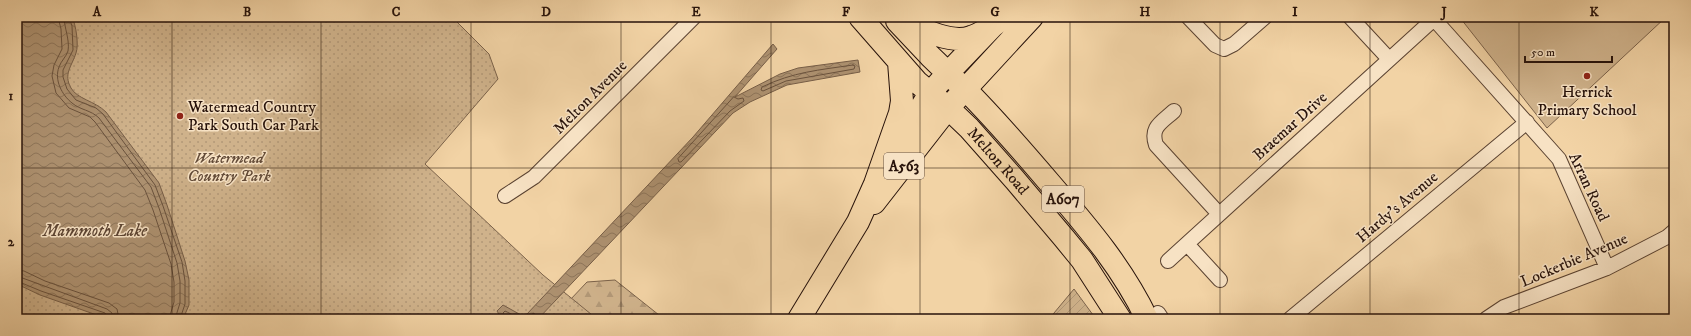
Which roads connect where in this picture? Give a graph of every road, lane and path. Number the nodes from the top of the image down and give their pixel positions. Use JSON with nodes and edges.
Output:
{"nodes":[{"id":1,"x":694,"y":17,"type":"edge"},
{"id":2,"x":860,"y":17,"type":"edge"},
{"id":3,"x":894,"y":17,"type":"edge"},
{"id":4,"x":1032,"y":17,"type":"edge"},
{"id":5,"x":1188,"y":17,"type":"edge"},
{"id":6,"x":1265,"y":17,"type":"edge"},
{"id":7,"x":1350,"y":17,"type":"edge"},
{"id":8,"x":1435,"y":18,"type":"edge"},
{"id":9,"x":998,"y":22,"type":"edge"},
{"id":10,"x":1389,"y":59,"type":"junction"},
{"id":11,"x":899,"y":62,"type":"junction"},
{"id":12,"x":947,"y":74,"type":"junction"},
{"id":13,"x":965,"y":89,"type":"junction"},
{"id":14,"x":930,"y":93,"type":"junction"},
{"id":15,"x":948,"y":108,"type":"junction"},
{"id":16,"x":1174,"y":111,"type":"dead end"},
{"id":17,"x":1527,"y":122,"type":"junction"},
{"id":18,"x":875,"y":184,"type":"junction"},
{"id":19,"x":505,"y":196,"type":"dead end"},
{"id":20,"x":1219,"y":214,"type":"junction"},
{"id":21,"x":858,"y":222,"type":"junction"},
{"id":22,"x":1674,"y":231,"type":"edge"},
{"id":23,"x":1186,"y":244,"type":"junction"},
{"id":24,"x":1168,"y":261,"type":"dead end"},
{"id":25,"x":1607,"y":268,"type":"junction"},
{"id":26,"x":1220,"y":280,"type":"dead end"},
{"id":27,"x":1151,"y":313,"type":"edge"},
{"id":28,"x":1119,"y":317,"type":"edge"},
{"id":29,"x":1491,"y":317,"type":"edge"},
{"id":30,"x":799,"y":319,"type":"edge"},
{"id":31,"x":1290,"y":319,"type":"edge"}],
"edges":[{"from":1,"to":19,"type":"street","name":"Melton Avenue"},
{"from":2,"to":11,"type":"main road","name":"Melton Road","number":"A607"},
{"from":3,"to":9,"type":"main road","name":"Melton Road","number":"A607"},
{"from":3,"to":12,"type":"main road","name":"Melton Road","number":"A607"},
{"from":4,"to":13,"type":"main road"},
{"from":5,"to":6,"type":"street"},
{"from":7,"to":10,"type":"street"},
{"from":8,"to":10,"type":"street","name":"Braemar Drive"},
{"from":8,"to":17,"type":"street","name":"Arran Road"},
{"from":9,"to":12,"type":"main road"},
{"from":10,"to":20,"type":"street","name":"Braemar Drive"},
{"from":11,"to":14,"type":"main road","name":"Melton Road","number":"A607"},
{"from":11,"to":18,"type":"main road","number":"A563"},
{"from":12,"to":13,"type":"main road","name":"Melton Road","number":"A607"},
{"from":12,"to":14,"type":"main road","number":"A563"},
{"from":13,"to":15,"type":"main road","number":"A563"},
{"from":13,"to":27,"type":"main road","name":"Melton Road","number":"A607"},
{"from":14,"to":15,"type":"main road","name":"Melton Road","number":"A607"},
{"from":14,"to":18,"type":"main road","number":"A563"},
{"from":15,"to":21,"type":"main road","number":"A563"},
{"from":15,"to":28,"type":"main road","name":"Melton Road","number":"A607"},
{"from":16,"to":20,"type":"street"},
{"from":17,"to":25,"type":"street","name":"Arran Road"},
{"from":17,"to":31,"type":"street","name":"Hardy's Avenue"},
{"from":18,"to":21,"type":"main road","number":"A563"},
{"from":20,"to":23,"type":"street","name":"Braemar Drive"},
{"from":21,"to":30,"type":"main road","number":"A563"},
{"from":22,"to":25,"type":"street","name":"Lockerbie Avenue"},
{"from":23,"to":24,"type":"street","name":"Braemar Drive"},
{"from":23,"to":26,"type":"street"},
{"from":25,"to":29,"type":"street","name":"Lockerbie Avenue"},
{"from":27,"to":28,"type":"main road"}]}
